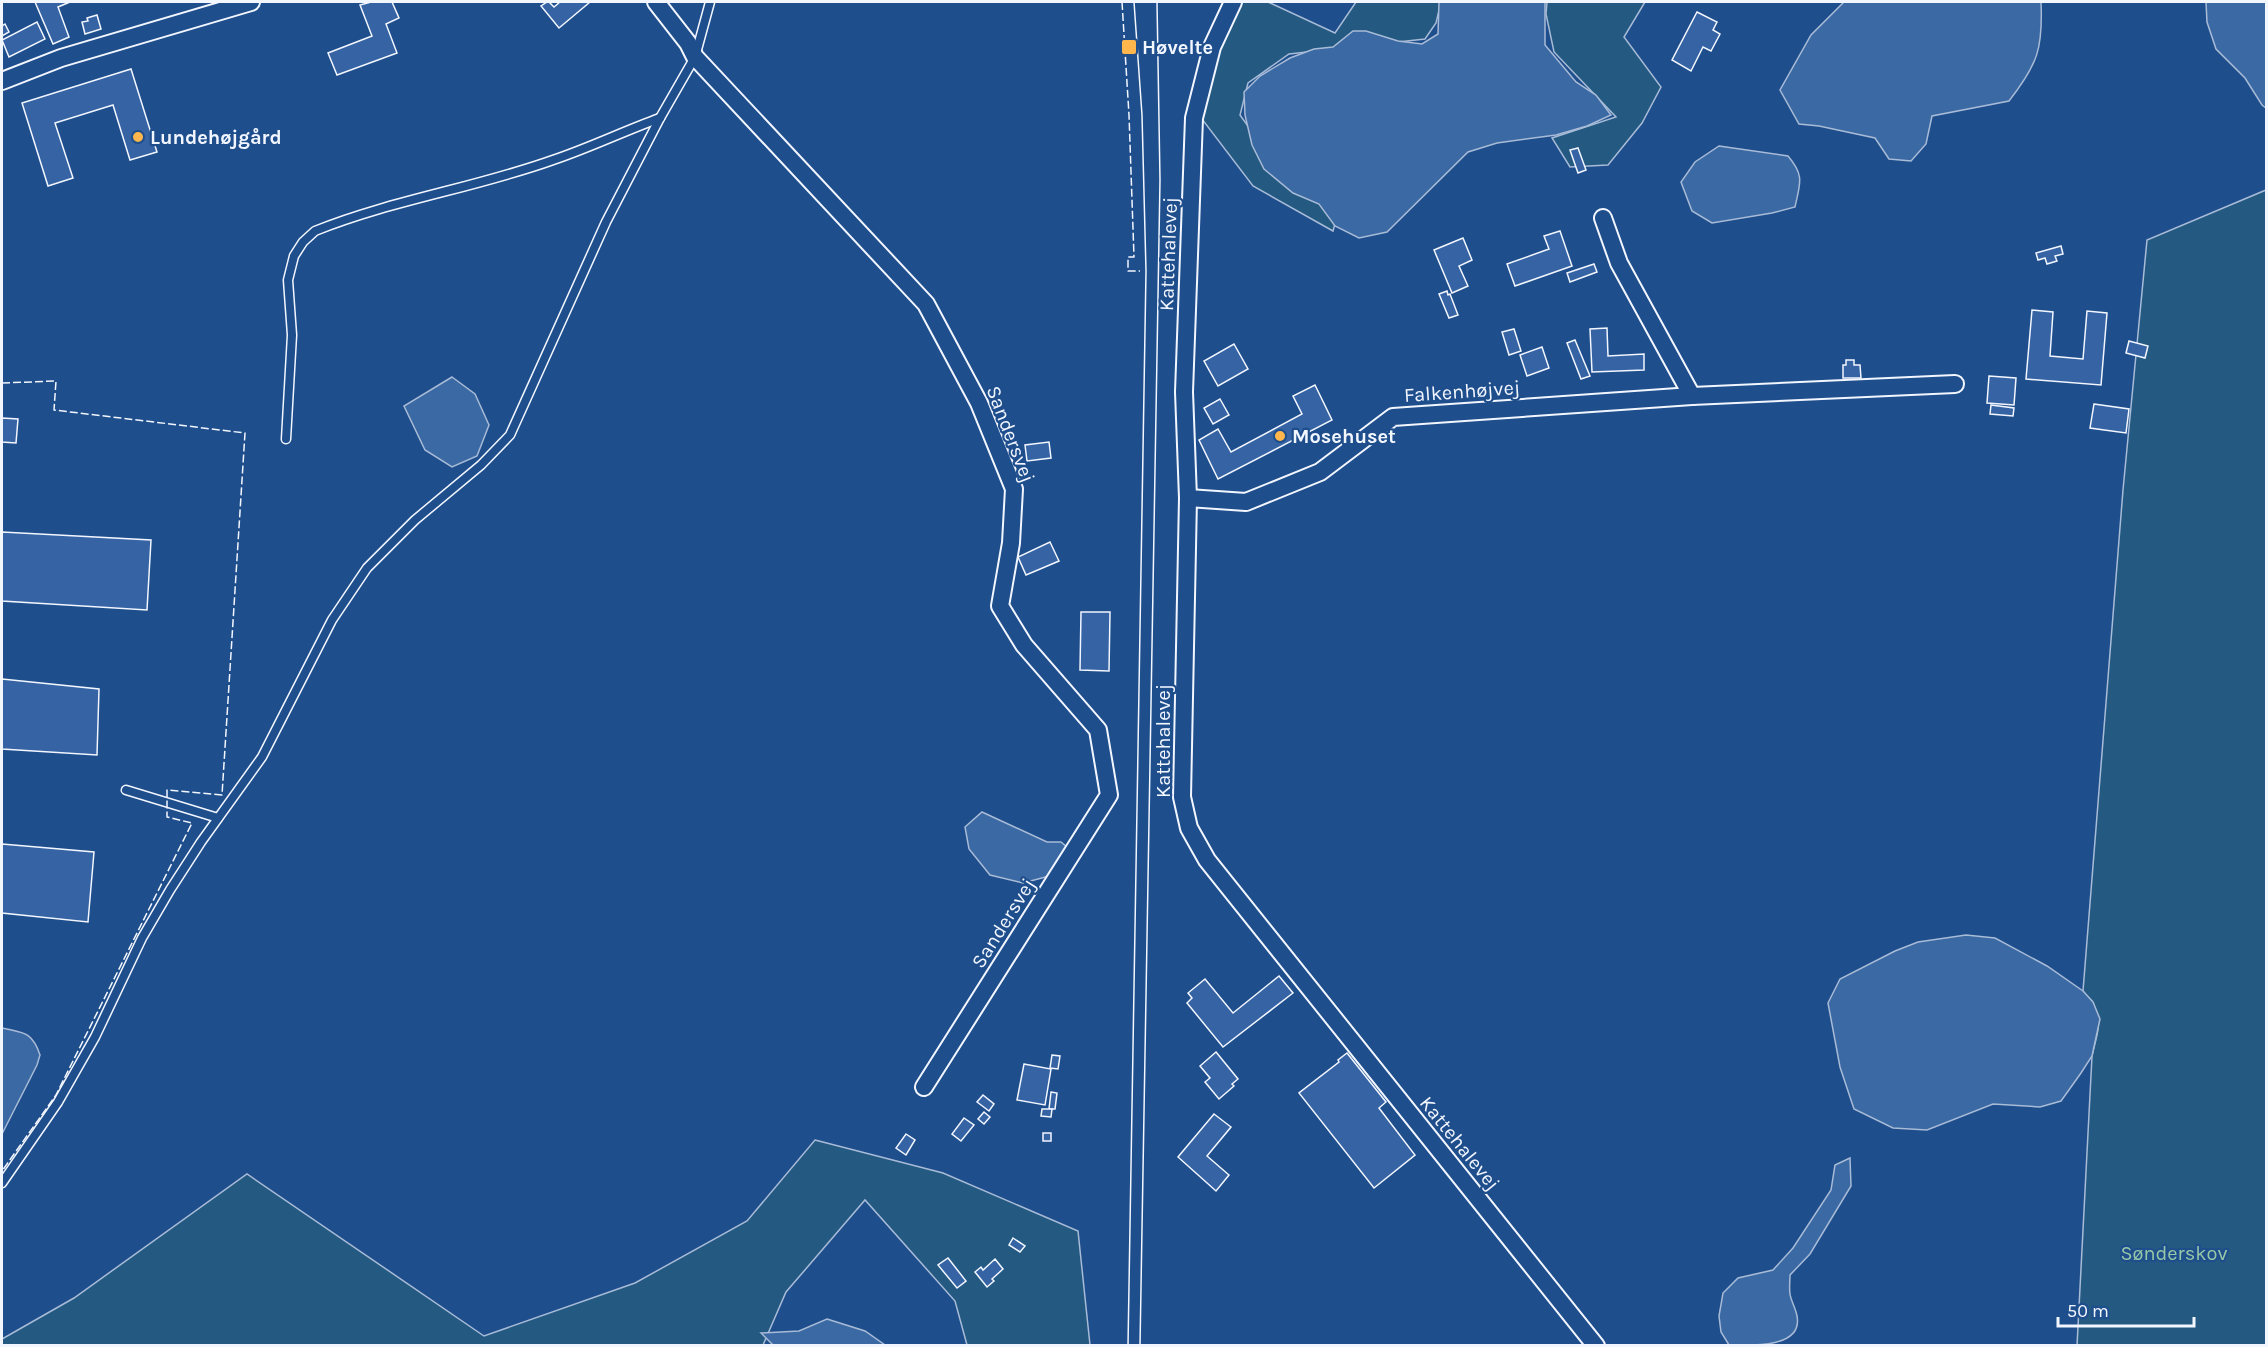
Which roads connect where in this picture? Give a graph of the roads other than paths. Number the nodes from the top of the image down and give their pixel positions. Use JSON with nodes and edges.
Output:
{"nodes":[{"id":1,"x":251,"y":2,"type":"edge"},
{"id":2,"x":656,"y":2,"type":"edge"},
{"id":3,"x":710,"y":2,"type":"edge"},
{"id":4,"x":1233,"y":2,"type":"edge"},
{"id":5,"x":695,"y":57,"type":"junction"},
{"id":6,"x":2,"y":81,"type":"edge"},
{"id":7,"x":660,"y":118,"type":"junction"},
{"id":8,"x":1604,"y":218,"type":"dead end"},
{"id":9,"x":1955,"y":384,"type":"dead end"},
{"id":10,"x":1692,"y":396,"type":"junction"},
{"id":11,"x":286,"y":439,"type":"dead end"},
{"id":12,"x":1188,"y":498,"type":"junction"},
{"id":13,"x":126,"y":790,"type":"dead end"},
{"id":14,"x":218,"y":818,"type":"junction"},
{"id":15,"x":924,"y":1088,"type":"dead end"},
{"id":16,"x":2,"y":1183,"type":"edge"},
{"id":17,"x":1596,"y":1346,"type":"edge"}],
"edges":[{"from":1,"to":6,"type":"street"},
{"from":2,"to":5,"type":"street","name":"Sandersvej"},
{"from":3,"to":5,"type":"lane"},
{"from":4,"to":12,"type":"street","name":"Kattehalevej"},
{"from":5,"to":7,"type":"lane"},
{"from":5,"to":15,"type":"street","name":"Sandersvej"},
{"from":7,"to":11,"type":"lane"},
{"from":7,"to":14,"type":"lane"},
{"from":8,"to":10,"type":"street"},
{"from":9,"to":10,"type":"street","name":"Falkenhøjvej"},
{"from":10,"to":12,"type":"street","name":"Falkenhøjvej"},
{"from":12,"to":17,"type":"street","name":"Kattehalevej"},
{"from":13,"to":14,"type":"lane"},
{"from":14,"to":16,"type":"lane"}]}
